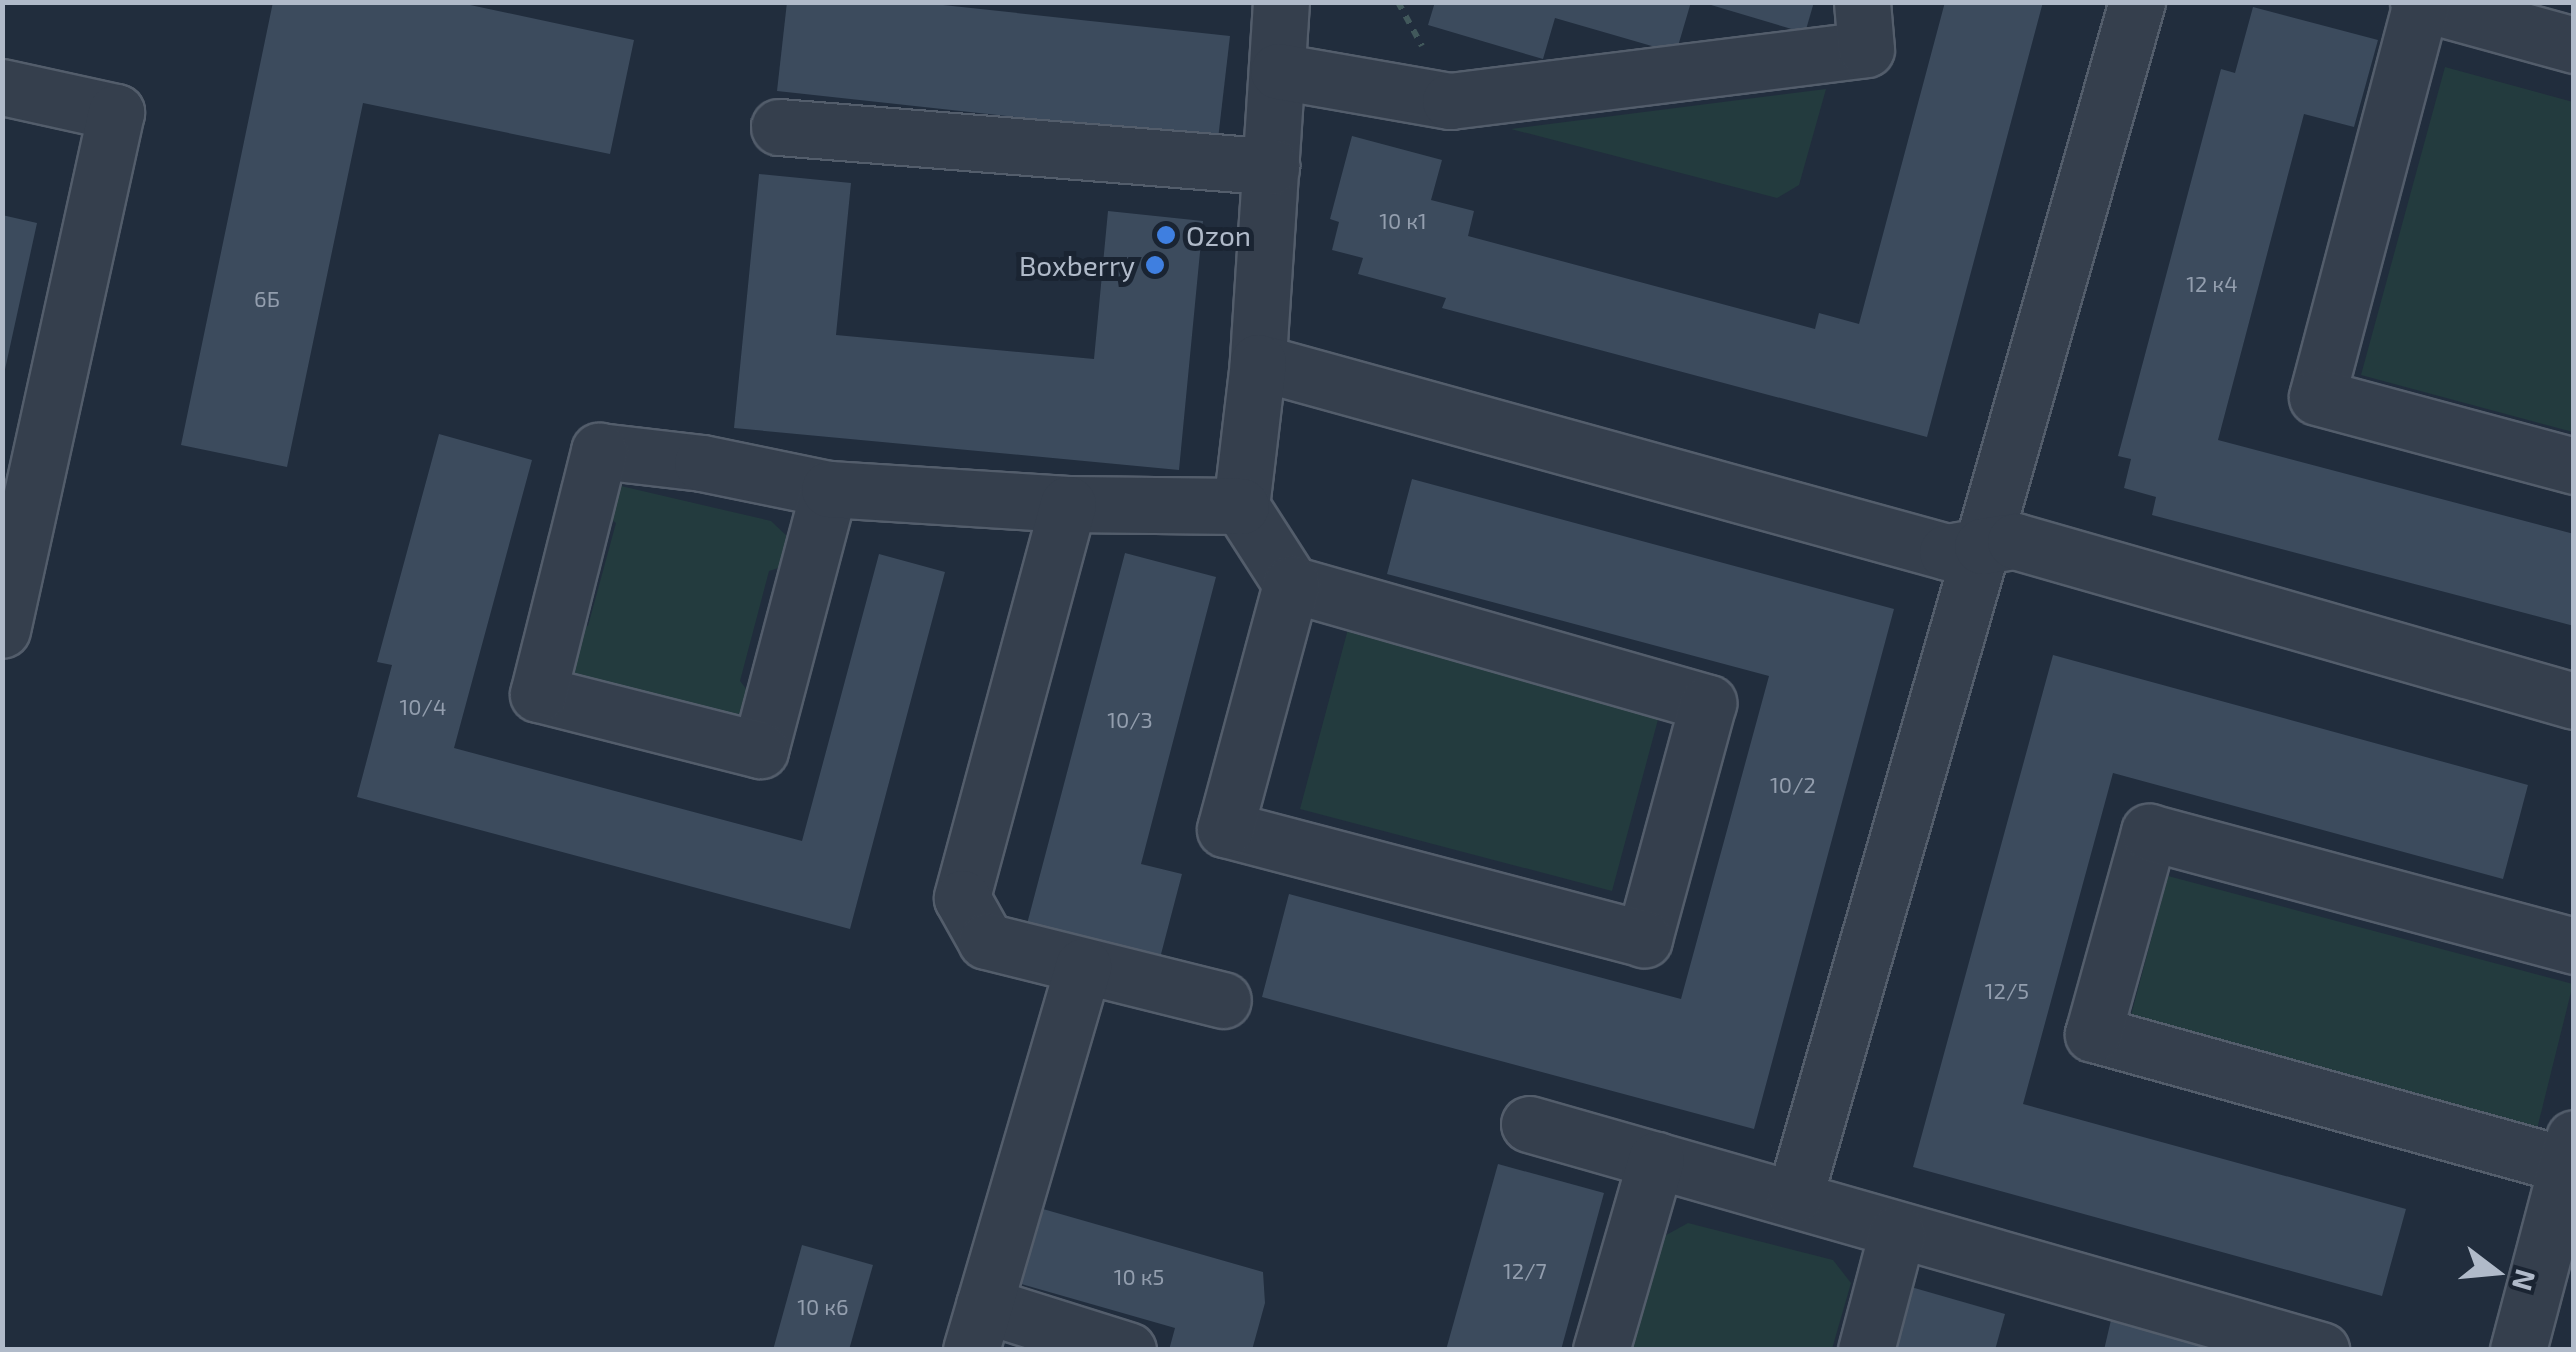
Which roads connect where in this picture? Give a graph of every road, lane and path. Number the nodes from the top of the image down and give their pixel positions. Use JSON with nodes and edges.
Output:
{"nodes":[{"id":1,"x":1280,"y":2,"type":"edge"},
{"id":2,"x":1398,"y":2,"type":"edge"},
{"id":3,"x":1862,"y":2,"type":"edge"},
{"id":4,"x":2137,"y":2,"type":"edge"},
{"id":5,"x":2420,"y":3,"type":"edge"},
{"id":6,"x":2574,"y":45,"type":"edge"},
{"id":7,"x":1430,"y":60,"type":"dead end"},
{"id":8,"x":1278,"y":72,"type":"junction"},
{"id":9,"x":2,"y":87,"type":"edge"},
{"id":10,"x":779,"y":126,"type":"dead end"},
{"id":11,"x":1270,"y":168,"type":"junction"},
{"id":12,"x":1258,"y":362,"type":"junction"},
{"id":13,"x":2574,"y":466,"type":"edge"},
{"id":14,"x":829,"y":489,"type":"junction"},
{"id":15,"x":1068,"y":504,"type":"junction"},
{"id":16,"x":1240,"y":506,"type":"junction"},
{"id":17,"x":1982,"y":546,"type":"junction"},
{"id":18,"x":1291,"y":584,"type":"junction"},
{"id":19,"x":2,"y":630,"type":"edge"},
{"id":20,"x":2574,"y":701,"type":"edge"},
{"id":21,"x":2574,"y":946,"type":"edge"},
{"id":22,"x":1083,"y":966,"type":"junction"},
{"id":23,"x":1223,"y":1000,"type":"dead end"},
{"id":24,"x":1530,"y":1124,"type":"dead end"},
{"id":25,"x":2570,"y":1152,"type":"edge"},
{"id":26,"x":1656,"y":1160,"type":"junction"},
{"id":27,"x":1796,"y":1195,"type":"junction"},
{"id":28,"x":1898,"y":1233,"type":"junction"},
{"id":29,"x":977,"y":1327,"type":"edge"},
{"id":30,"x":1128,"y":1350,"type":"edge"},
{"id":31,"x":1601,"y":1350,"type":"edge"},
{"id":32,"x":1866,"y":1350,"type":"edge"},
{"id":33,"x":2321,"y":1350,"type":"edge"},
{"id":34,"x":2518,"y":1350,"type":"edge"}],
"edges":[{"from":1,"to":8,"type":"lane"},
{"from":2,"to":7,"type":"path"},
{"from":3,"to":8,"type":"lane"},
{"from":4,"to":17,"type":"lane"},
{"from":5,"to":6,"type":"lane"},
{"from":5,"to":13,"type":"lane"},
{"from":8,"to":11,"type":"lane"},
{"from":9,"to":19,"type":"lane"},
{"from":10,"to":11,"type":"lane"},
{"from":11,"to":12,"type":"lane"},
{"from":12,"to":16,"type":"lane"},
{"from":12,"to":17,"type":"lane"},
{"from":14,"to":14,"type":"lane"},
{"from":14,"to":15,"type":"lane"},
{"from":15,"to":16,"type":"lane"},
{"from":15,"to":22,"type":"lane"},
{"from":16,"to":18,"type":"lane"},
{"from":17,"to":20,"type":"lane"},
{"from":17,"to":27,"type":"lane"},
{"from":18,"to":18,"type":"lane"},
{"from":21,"to":25,"type":"lane"},
{"from":22,"to":23,"type":"lane"},
{"from":22,"to":29,"type":"lane"},
{"from":24,"to":26,"type":"lane"},
{"from":25,"to":34,"type":"lane"},
{"from":26,"to":27,"type":"lane"},
{"from":26,"to":31,"type":"lane"},
{"from":27,"to":28,"type":"lane"},
{"from":28,"to":32,"type":"lane"},
{"from":28,"to":33,"type":"lane"},
{"from":29,"to":30,"type":"lane"}]}
